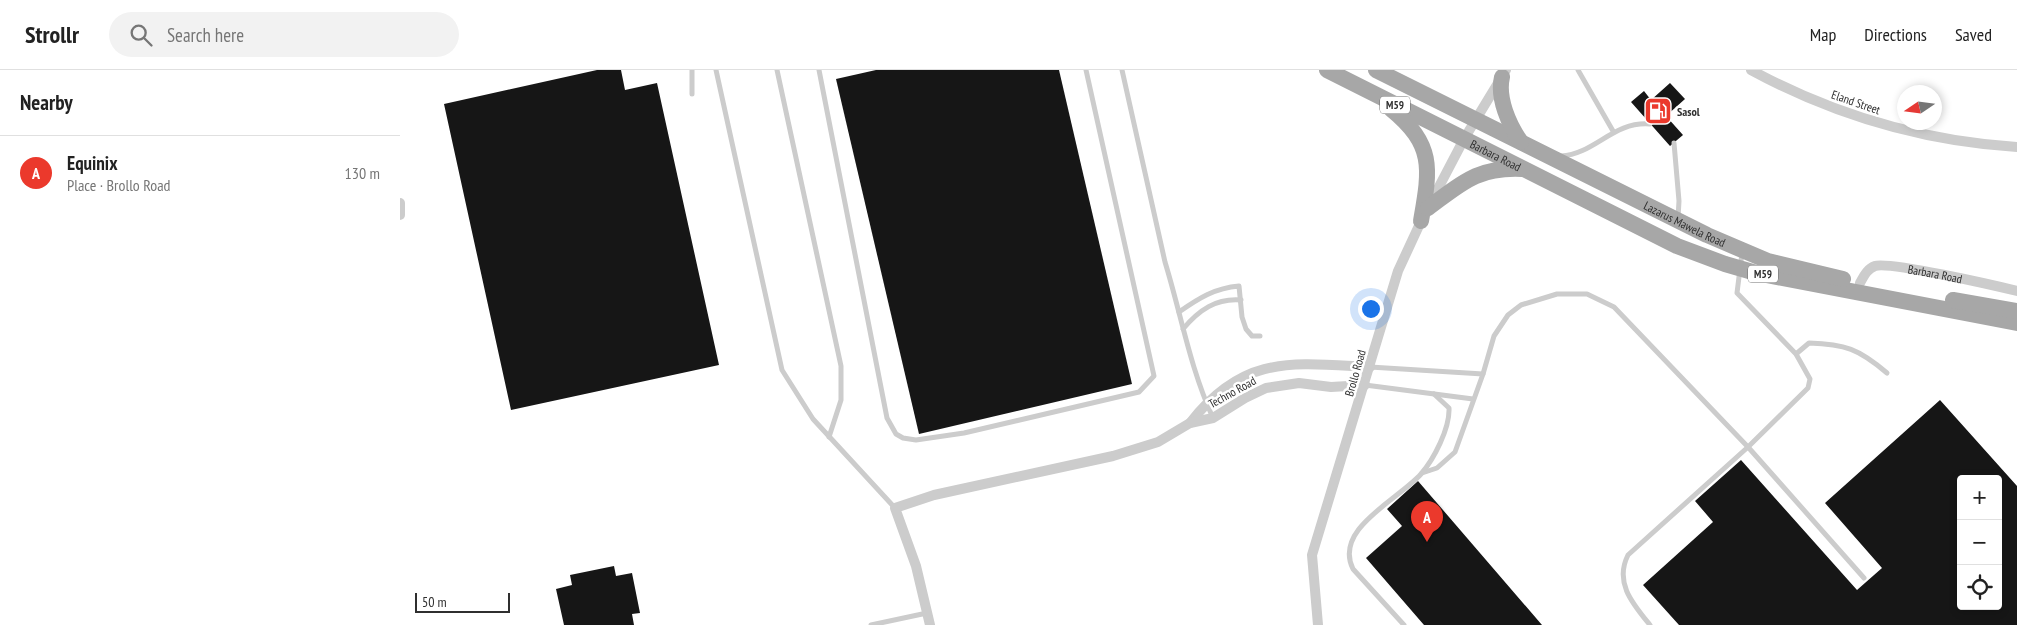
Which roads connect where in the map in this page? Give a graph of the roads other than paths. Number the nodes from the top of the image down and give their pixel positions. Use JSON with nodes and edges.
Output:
{"nodes":[{"id":1,"x":692,"y":70,"type":"edge"},
{"id":2,"x":716,"y":70,"type":"edge"},
{"id":3,"x":777,"y":70,"type":"edge"},
{"id":4,"x":818,"y":70,"type":"edge"},
{"id":5,"x":1086,"y":70,"type":"edge"},
{"id":6,"x":1122,"y":70,"type":"edge"},
{"id":7,"x":1326,"y":70,"type":"edge"},
{"id":8,"x":1376,"y":70,"type":"edge"},
{"id":9,"x":1578,"y":70,"type":"edge"},
{"id":10,"x":1751,"y":70,"type":"edge"},
{"id":11,"x":1504,"y":73,"type":"edge"},
{"id":12,"x":1366,"y":90,"type":"junction"},
{"id":13,"x":692,"y":94,"type":"dead end"},
{"id":14,"x":1475,"y":120,"type":"junction"},
{"id":15,"x":1650,"y":124,"type":"dead end"},
{"id":16,"x":1614,"y":131,"type":"junction"},
{"id":17,"x":1464,"y":139,"type":"junction"},
{"id":18,"x":1521,"y":142,"type":"junction"},
{"id":19,"x":1674,"y":143,"type":"dead end"},
{"id":20,"x":2017,"y":147,"type":"edge"},
{"id":21,"x":1549,"y":157,"type":"junction"},
{"id":22,"x":1527,"y":169,"type":"junction"},
{"id":23,"x":400,"y":203,"type":"edge"},
{"id":24,"x":1424,"y":214,"type":"junction"},
{"id":25,"x":400,"y":215,"type":"edge"},
{"id":26,"x":1678,"y":221,"type":"junction"},
{"id":27,"x":1743,"y":250,"type":"junction"},
{"id":28,"x":1740,"y":268,"type":"junction"},
{"id":29,"x":1860,"y":283,"type":"junction"},
{"id":30,"x":2017,"y":291,"type":"edge"},
{"id":31,"x":1241,"y":300,"type":"junction"},
{"id":32,"x":2017,"y":311,"type":"edge"},
{"id":33,"x":1179,"y":312,"type":"junction"},
{"id":34,"x":2017,"y":323,"type":"edge"},
{"id":35,"x":1183,"y":329,"type":"junction"},
{"id":36,"x":1260,"y":336,"type":"dead end"},
{"id":37,"x":1796,"y":354,"type":"junction"},
{"id":38,"x":1370,"y":367,"type":"junction"},
{"id":39,"x":1887,"y":373,"type":"dead end"},
{"id":40,"x":1483,"y":374,"type":"junction"},
{"id":41,"x":1364,"y":385,"type":"junction"},
{"id":42,"x":1434,"y":394,"type":"junction"},
{"id":43,"x":1473,"y":399,"type":"junction"},
{"id":44,"x":1206,"y":403,"type":"junction"},
{"id":45,"x":1213,"y":418,"type":"junction"},
{"id":46,"x":1190,"y":423,"type":"junction"},
{"id":47,"x":829,"y":437,"type":"junction"},
{"id":48,"x":1748,"y":447,"type":"junction"},
{"id":49,"x":1422,"y":474,"type":"junction"},
{"id":50,"x":895,"y":508,"type":"junction"},
{"id":51,"x":1864,"y":578,"type":"dead end"},
{"id":52,"x":927,"y":613,"type":"junction"},
{"id":53,"x":871,"y":625,"type":"edge"},
{"id":54,"x":930,"y":625,"type":"edge"},
{"id":55,"x":1318,"y":625,"type":"edge"},
{"id":56,"x":1404,"y":625,"type":"edge"},
{"id":57,"x":1650,"y":625,"type":"edge"}],
"edges":[{"from":1,"to":13,"type":"lane"},
{"from":2,"to":47,"type":"lane"},
{"from":3,"to":47,"type":"lane"},
{"from":4,"to":5,"type":"lane"},
{"from":6,"to":33,"type":"lane"},
{"from":7,"to":12,"type":"main road","number":"M59"},
{"from":8,"to":14,"type":"main road","name":"Lazarus Mawela Road","number":"M59"},
{"from":9,"to":16,"type":"lane"},
{"from":10,"to":20,"type":"street","name":"Eland Street"},
{"from":11,"to":14,"type":"street","name":"Brollo Road"},
{"from":11,"to":18,"type":"main road"},
{"from":12,"to":17,"type":"main road","number":"M59"},
{"from":12,"to":24,"type":"main road"},
{"from":14,"to":17,"type":"street","name":"Brollo Road"},
{"from":14,"to":18,"type":"main road","name":"Lazarus Mawela Road","number":"M59"},
{"from":15,"to":16,"type":"lane"},
{"from":16,"to":21,"type":"lane"},
{"from":17,"to":22,"type":"main road","name":"Barbara Road","number":"M59"},
{"from":17,"to":24,"type":"street","name":"Brollo Road"},
{"from":18,"to":21,"type":"main road","name":"Lazarus Mawela Road","number":"M59"},
{"from":19,"to":26,"type":"lane"},
{"from":21,"to":26,"type":"main road","name":"Lazarus Mawela Road","number":"M59"},
{"from":22,"to":24,"type":"main road"},
{"from":22,"to":28,"type":"main road","name":"Lazarus Mawela Road","number":"M59"},
{"from":23,"to":25,"type":"street"},
{"from":24,"to":38,"type":"street","name":"Brollo Road"},
{"from":26,"to":27,"type":"main road","name":"Lazarus Mawela Road","number":"M59"},
{"from":27,"to":28,"type":"lane"},
{"from":27,"to":29,"type":"main road","name":"Lazarus Mawela Road","number":"M59"},
{"from":28,"to":34,"type":"main road","name":"Lazarus Mawela Road","number":"M59"},
{"from":28,"to":37,"type":"lane"},
{"from":29,"to":30,"type":"street","name":"Barbara Road"},
{"from":29,"to":32,"type":"main road","name":"Lazarus Mawela Road","number":"M59"},
{"from":31,"to":33,"type":"lane"},
{"from":31,"to":35,"type":"lane"},
{"from":31,"to":36,"type":"lane"},
{"from":33,"to":35,"type":"lane"},
{"from":35,"to":44,"type":"lane"},
{"from":37,"to":39,"type":"lane"},
{"from":37,"to":48,"type":"lane"},
{"from":38,"to":40,"type":"lane"},
{"from":38,"to":41,"type":"street","name":"Brollo Road"},
{"from":38,"to":44,"type":"street","name":"Techno Road"},
{"from":40,"to":43,"type":"lane"},
{"from":40,"to":48,"type":"lane"},
{"from":41,"to":42,"type":"lane"},
{"from":41,"to":45,"type":"street","name":"Techno Road"},
{"from":41,"to":55,"type":"street","name":"Brollo Road"},
{"from":42,"to":43,"type":"lane"},
{"from":42,"to":49,"type":"lane"},
{"from":43,"to":49,"type":"lane"},
{"from":44,"to":45,"type":"lane"},
{"from":44,"to":46,"type":"street","name":"Techno Road"},
{"from":45,"to":46,"type":"street","name":"Techno Road"},
{"from":46,"to":50,"type":"street"},
{"from":47,"to":50,"type":"lane"},
{"from":48,"to":51,"type":"lane"},
{"from":48,"to":57,"type":"lane"},
{"from":49,"to":56,"type":"lane"},
{"from":50,"to":52,"type":"street"},
{"from":52,"to":53,"type":"lane"},
{"from":52,"to":54,"type":"street"}]}
